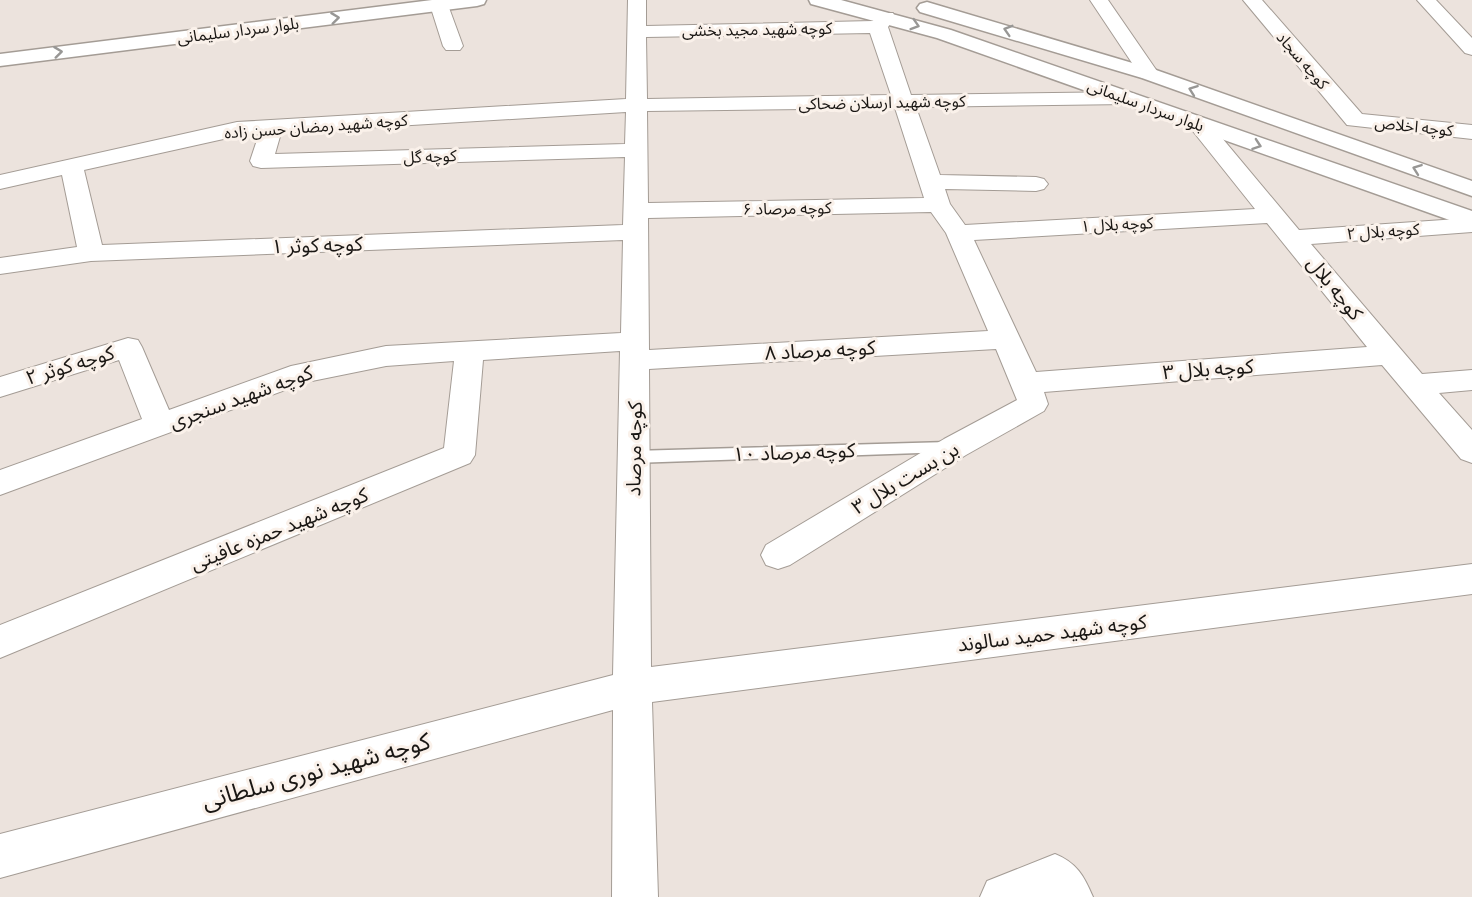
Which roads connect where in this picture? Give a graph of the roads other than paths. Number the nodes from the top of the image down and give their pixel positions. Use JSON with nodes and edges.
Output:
{"nodes":[{"id":1,"x":347,"y":0,"type":"edge"},
{"id":2,"x":477,"y":0,"type":"edge"},
{"id":3,"x":637,"y":0,"type":"edge"},
{"id":4,"x":818,"y":0,"type":"edge"},
{"id":5,"x":1098,"y":0,"type":"edge"},
{"id":6,"x":1252,"y":0,"type":"edge"},
{"id":7,"x":1426,"y":0,"type":"edge"},
{"id":8,"x":439,"y":5,"type":"junction"},
{"id":9,"x":886,"y":14,"type":"edge"},
{"id":10,"x":637,"y":32,"type":"junction"},
{"id":11,"x":0,"y":43,"type":"edge"},
{"id":12,"x":453,"y":46,"type":"dead end"},
{"id":13,"x":1472,"y":49,"type":"edge"},
{"id":14,"x":0,"y":60,"type":"edge"},
{"id":15,"x":1149,"y":75,"type":"junction"},
{"id":16,"x":1128,"y":98,"type":"junction"},
{"id":17,"x":902,"y":101,"type":"junction"},
{"id":18,"x":636,"y":105,"type":"junction"},
{"id":19,"x":1355,"y":120,"type":"joint"},
{"id":20,"x":1199,"y":124,"type":"junction"},
{"id":21,"x":272,"y":127,"type":"junction"},
{"id":22,"x":1472,"y":132,"type":"edge"},
{"id":23,"x":636,"y":150,"type":"junction"},
{"id":24,"x":72,"y":166,"type":"junction"},
{"id":25,"x":0,"y":182,"type":"edge"},
{"id":26,"x":1036,"y":184,"type":"dead end"},
{"id":27,"x":1472,"y":189,"type":"edge"},
{"id":28,"x":934,"y":194,"type":"junction"},
{"id":29,"x":1275,"y":215,"type":"junction"},
{"id":30,"x":1472,"y":220,"type":"edge"},
{"id":31,"x":635,"y":221,"type":"junction"},
{"id":32,"x":1472,"y":225,"type":"edge"},
{"id":33,"x":958,"y":233,"type":"junction"},
{"id":34,"x":1295,"y":238,"type":"junction"},
{"id":35,"x":91,"y":253,"type":"junction"},
{"id":36,"x":0,"y":266,"type":"edge"},
{"id":37,"x":1005,"y":339,"type":"junction"},
{"id":38,"x":470,"y":350,"type":"junction"},
{"id":39,"x":634,"y":350,"type":"junction"},
{"id":40,"x":1389,"y":355,"type":"junction"},
{"id":41,"x":1472,"y":380,"type":"edge"},
{"id":42,"x":1415,"y":385,"type":"junction"},
{"id":43,"x":0,"y":387,"type":"edge"},
{"id":44,"x":1030,"y":394,"type":"junction"},
{"id":45,"x":160,"y":426,"type":"junction"},
{"id":46,"x":955,"y":447,"type":"junction"},
{"id":47,"x":1472,"y":451,"type":"edge"},
{"id":48,"x":633,"y":458,"type":"junction"},
{"id":49,"x":0,"y":483,"type":"edge"},
{"id":50,"x":778,"y":555,"type":"dead end"},
{"id":51,"x":1472,"y":579,"type":"edge"},
{"id":52,"x":0,"y":642,"type":"edge"},
{"id":53,"x":632,"y":687,"type":"junction"},
{"id":54,"x":0,"y":856,"type":"edge"},
{"id":55,"x":633,"y":896,"type":"edge"},
{"id":56,"x":1003,"y":897,"type":"edge"},
{"id":57,"x":1070,"y":897,"type":"edge"}],
"edges":[{"from":1,"to":11,"type":"main road","name":"بلوار سردار سلیمانی"},
{"from":2,"to":8,"type":"main road","name":"بلوار سردار سلیمانی"},
{"from":3,"to":10,"type":"street","name":"کوچه مرصاد"},
{"from":4,"to":9,"type":"main road","name":"بلوار سردار سلیمانی"},
{"from":5,"to":15,"type":"street"},
{"from":6,"to":19,"type":"street","name":"کوچه سجاد"},
{"from":7,"to":13,"type":"street"},
{"from":8,"to":12,"type":"street"},
{"from":14,"to":8,"type":"main road","name":"بلوار سردار سلیمانی","one_way":true},
{"from":9,"to":10,"type":"street","name":"کوچه شهید مجید بخشی"},
{"from":15,"to":9,"type":"main road","name":"بلوار سردار سلیمانی","one_way":true},
{"from":9,"to":16,"type":"main road","name":"بلوار سردار سلیمانی","one_way":true},
{"from":9,"to":17,"type":"street"},
{"from":10,"to":18,"type":"street","name":"کوچه مرصاد"},
{"from":27,"to":15,"type":"main road","name":"بلوار سردار سلیمانی","one_way":true},
{"from":16,"to":17,"type":"street","name":"کوچه شهید ارسلان ضحاکی"},
{"from":16,"to":20,"type":"main road","name":"بلوار سردار سلیمانی"},
{"from":17,"to":18,"type":"street","name":"کوچه شهید ارسلان ضحاکی"},
{"from":17,"to":28,"type":"street"},
{"from":18,"to":21,"type":"street","name":"کوچه شهید رمضان حسن زاده"},
{"from":18,"to":23,"type":"street","name":"کوچه مرصاد"},
{"from":19,"to":22,"type":"street","name":"کوچه اخلاص"},
{"from":20,"to":29,"type":"street","name":"کوچه بلال"},
{"from":20,"to":30,"type":"main road","name":"بلوار سردار سلیمانی","one_way":true},
{"from":21,"to":23,"type":"street","name":"کوچه گل"},
{"from":21,"to":24,"type":"street","name":"کوچه شهید رمضان حسن زاده"},
{"from":23,"to":31,"type":"street","name":"کوچه مرصاد"},
{"from":24,"to":25,"type":"street","name":"کوچه شهید رمضان حسن زاده"},
{"from":24,"to":35,"type":"street"},
{"from":26,"to":28,"type":"street","name":"کوچه مرصاد ۶"},
{"from":28,"to":31,"type":"street","name":"کوچه مرصاد ۶"},
{"from":28,"to":33,"type":"street"},
{"from":29,"to":33,"type":"street","name":"کوچه بلال ۱"},
{"from":29,"to":34,"type":"street","name":"کوچه بلال"},
{"from":31,"to":35,"type":"street","name":"کوچه کوثر ۱"},
{"from":31,"to":39,"type":"street","name":"کوچه مرصاد"},
{"from":32,"to":34,"type":"street","name":"کوچه بلال ۲"},
{"from":33,"to":37,"type":"street"},
{"from":34,"to":40,"type":"street","name":"کوچه بلال"},
{"from":35,"to":36,"type":"street","name":"کوچه کوثر ۱"},
{"from":37,"to":39,"type":"street","name":"کوچه مرصاد ۸"},
{"from":37,"to":44,"type":"street"},
{"from":38,"to":39,"type":"street","name":"کوچه شهید سنجری"},
{"from":38,"to":45,"type":"street","name":"کوچه شهید سنجری"},
{"from":38,"to":52,"type":"street","name":"کوچه شهید حمزه عافیتی"},
{"from":39,"to":48,"type":"street","name":"کوچه مرصاد"},
{"from":40,"to":42,"type":"street","name":"کوچه بلال"},
{"from":40,"to":44,"type":"street","name":"کوچه بلال ۳"},
{"from":41,"to":42,"type":"street"},
{"from":42,"to":47,"type":"street","name":"کوچه بلال"},
{"from":43,"to":45,"type":"street","name":"کوچه کوثر ۲"},
{"from":44,"to":46,"type":"street","name":"بن بست بلال ۳"},
{"from":45,"to":49,"type":"street","name":"کوچه شهید سنجری"},
{"from":46,"to":48,"type":"lane","name":"کوچه مرصاد ۱۰"},
{"from":46,"to":50,"type":"street","name":"بن بست بلال ۳"},
{"from":48,"to":53,"type":"street","name":"کوچه مرصاد"},
{"from":51,"to":53,"type":"street","name":"کوچه شهید حمید سالوند"},
{"from":53,"to":54,"type":"street","name":"کوچه شهید نوری سلطانی"},
{"from":53,"to":55,"type":"street","name":"کوچه مرصاد"},
{"from":56,"to":57,"type":"street"}]}
